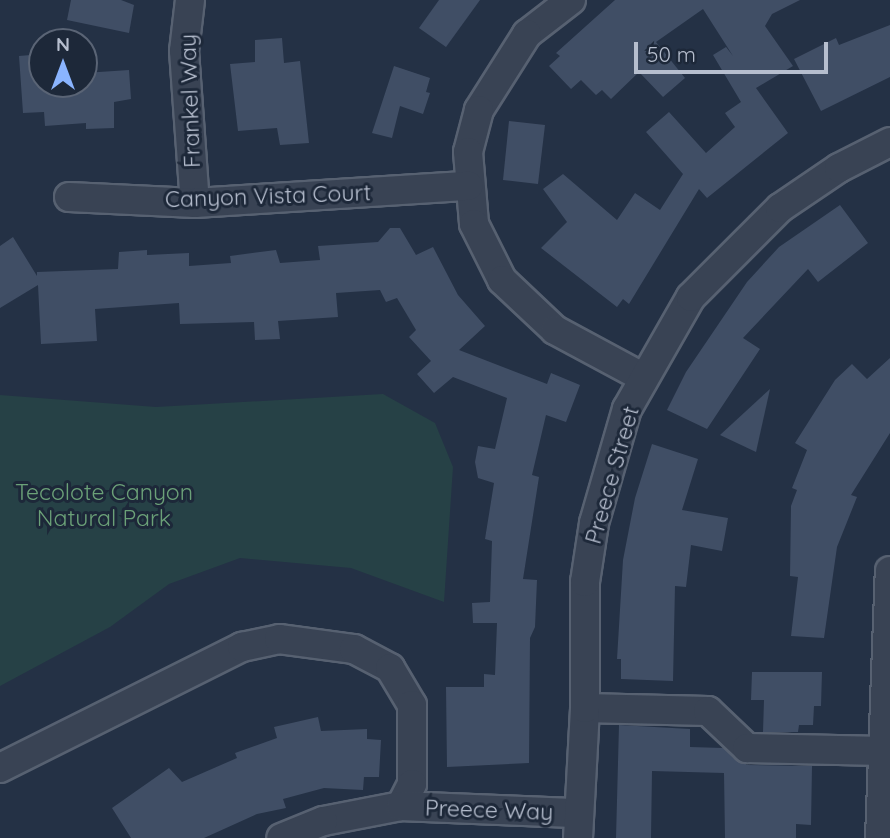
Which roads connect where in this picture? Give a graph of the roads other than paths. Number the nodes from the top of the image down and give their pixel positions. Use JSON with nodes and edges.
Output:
{"nodes":[{"id":1,"x":190,"y":0,"type":"edge"},
{"id":2,"x":571,"y":0,"type":"edge"},
{"id":3,"x":890,"y":142,"type":"edge"},
{"id":4,"x":468,"y":186,"type":"junction"},
{"id":5,"x":69,"y":197,"type":"dead end"},
{"id":6,"x":195,"y":203,"type":"junction"},
{"id":7,"x":644,"y":378,"type":"junction"},
{"id":8,"x":890,"y":571,"type":"edge"},
{"id":9,"x":585,"y":708,"type":"junction"},
{"id":10,"x":883,"y":751,"type":"junction"},
{"id":11,"x":0,"y":768,"type":"edge"},
{"id":12,"x":401,"y":806,"type":"junction"},
{"id":13,"x":578,"y":825,"type":"edge"},
{"id":14,"x":281,"y":838,"type":"edge"},
{"id":15,"x":880,"y":838,"type":"edge"}],
"edges":[{"from":1,"to":6,"type":"street","name":"Frankel Way"},
{"from":2,"to":4,"type":"street"},
{"from":3,"to":7,"type":"street","name":"Preece Street"},
{"from":4,"to":6,"type":"street","name":"Canyon Vista Court"},
{"from":4,"to":7,"type":"street"},
{"from":5,"to":6,"type":"street","name":"Canyon Vista Court"},
{"from":7,"to":9,"type":"street","name":"Preece Street"},
{"from":8,"to":10,"type":"street"},
{"from":9,"to":10,"type":"street"},
{"from":9,"to":13,"type":"street","name":"Preece Street"},
{"from":10,"to":15,"type":"street"},
{"from":11,"to":12,"type":"street"},
{"from":12,"to":13,"type":"street","name":"Preece Way"},
{"from":12,"to":14,"type":"street","name":"Preece Way"}]}
